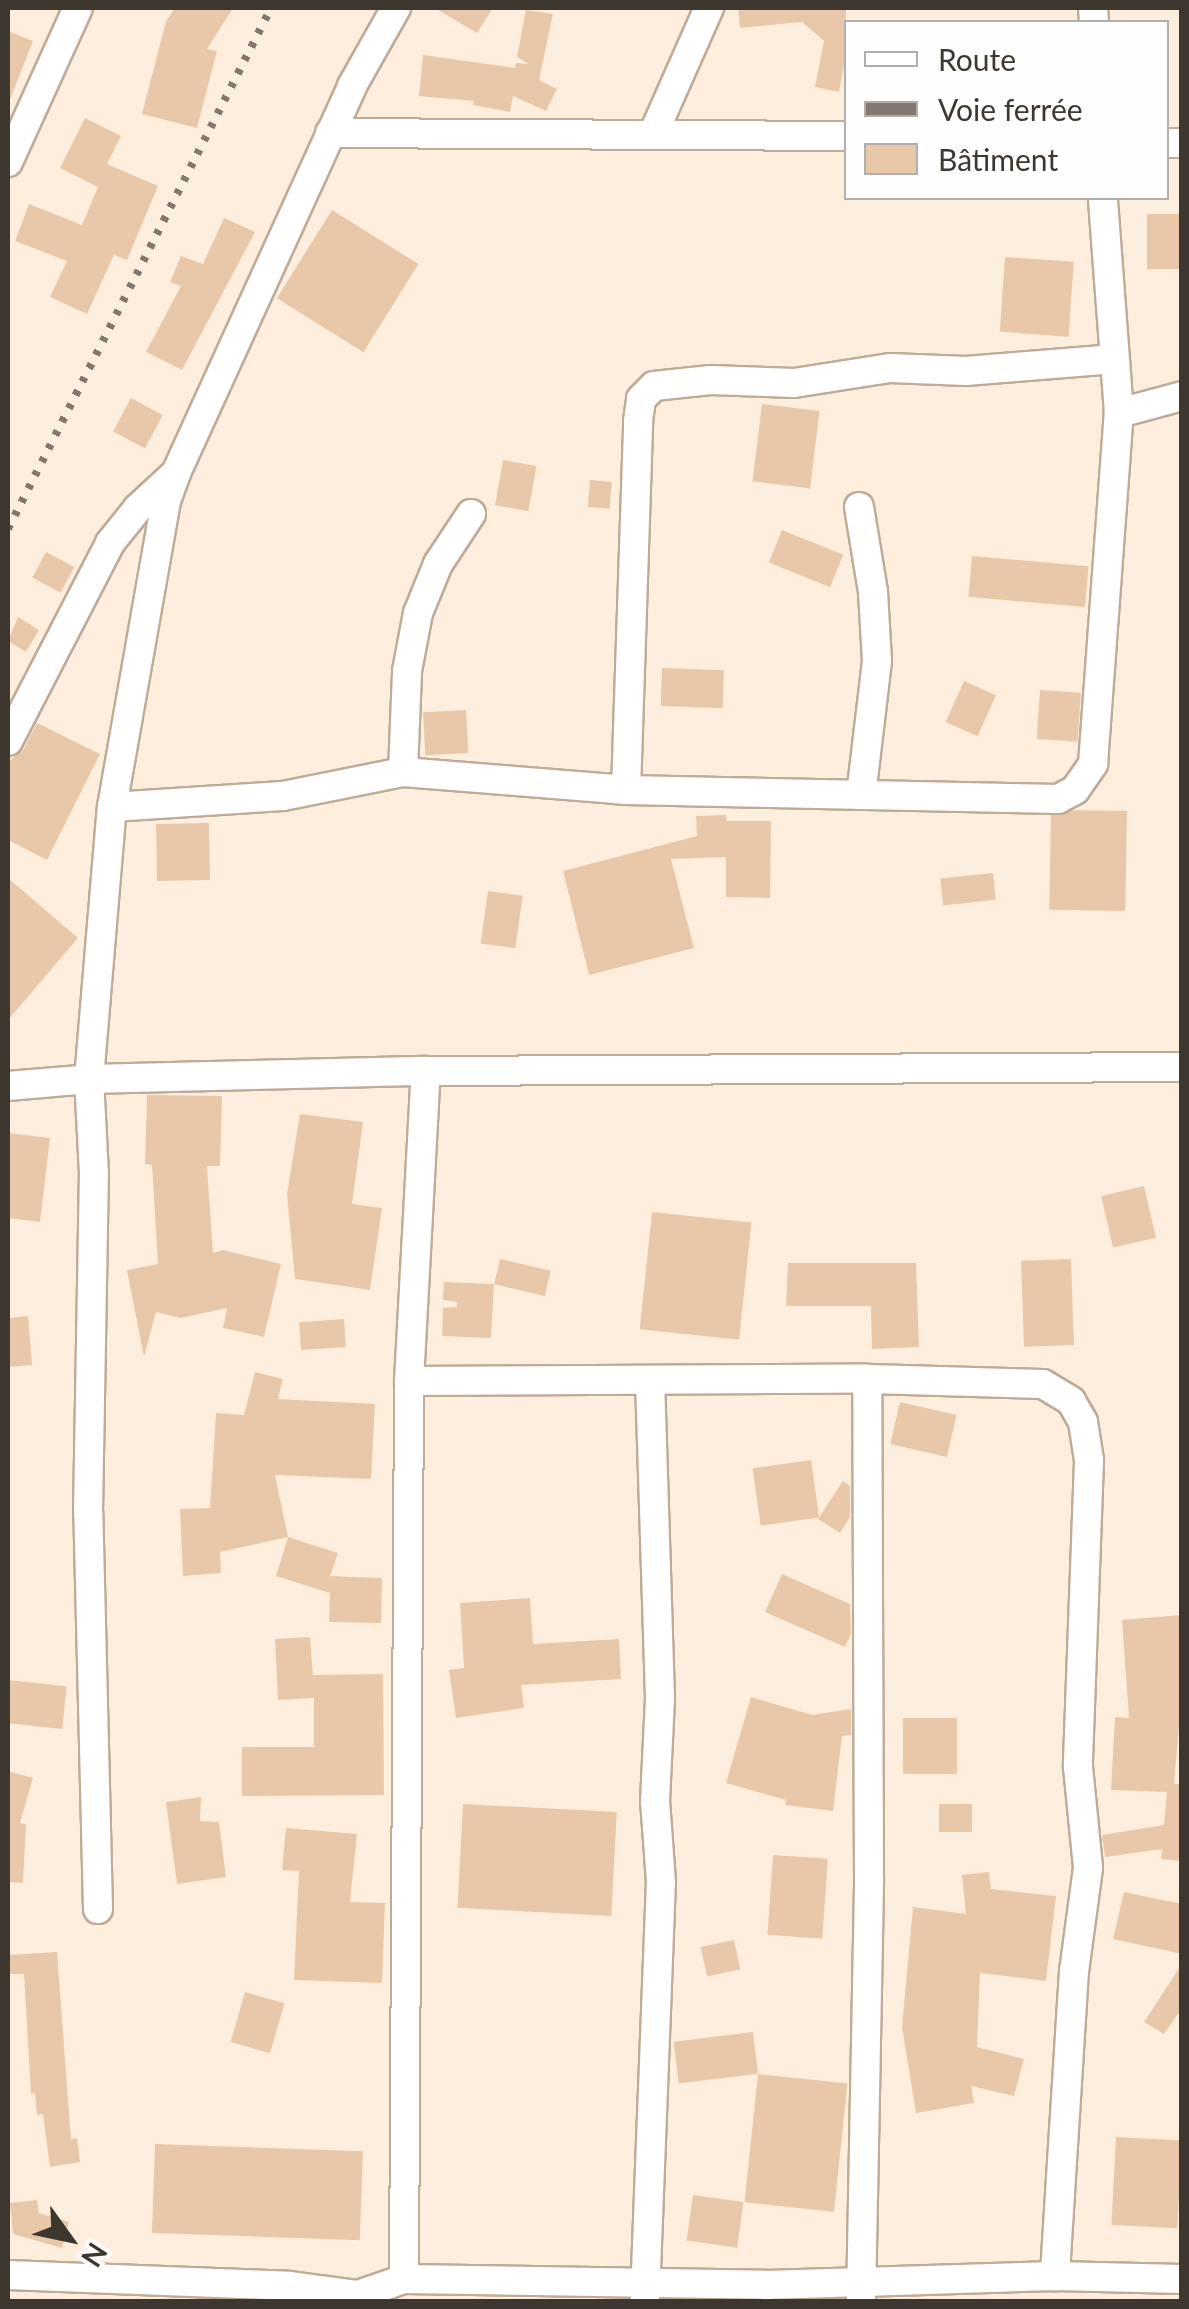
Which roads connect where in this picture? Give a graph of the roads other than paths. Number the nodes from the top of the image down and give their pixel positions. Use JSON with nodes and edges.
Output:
{"nodes":[{"id":1,"x":78,"y":8,"type":"edge"},
{"id":2,"x":396,"y":8,"type":"edge"},
{"id":3,"x":709,"y":8,"type":"edge"},
{"id":4,"x":654,"y":132,"type":"junction"},
{"id":5,"x":330,"y":133,"type":"junction"},
{"id":6,"x":844,"y":136,"type":"edge"},
{"id":7,"x":8,"y":162,"type":"edge"},
{"id":8,"x":1103,"y":200,"type":"edge"},
{"id":9,"x":1115,"y":359,"type":"junction"},
{"id":10,"x":1182,"y":396,"type":"edge"},
{"id":11,"x":1120,"y":413,"type":"junction"},
{"id":12,"x":176,"y":472,"type":"junction"},
{"id":13,"x":859,"y":506,"type":"dead end"},
{"id":14,"x":471,"y":514,"type":"dead end"},
{"id":15,"x":8,"y":741,"type":"edge"},
{"id":16,"x":403,"y":772,"type":"junction"},
{"id":17,"x":626,"y":790,"type":"junction"},
{"id":18,"x":861,"y":794,"type":"junction"},
{"id":19,"x":112,"y":807,"type":"junction"},
{"id":20,"x":1182,"y":1067,"type":"edge"},
{"id":21,"x":426,"y":1071,"type":"junction"},
{"id":22,"x":89,"y":1079,"type":"junction"},
{"id":23,"x":8,"y":1086,"type":"edge"},
{"id":24,"x":867,"y":1378,"type":"junction"},
{"id":25,"x":650,"y":1380,"type":"junction"},
{"id":26,"x":409,"y":1381,"type":"junction"},
{"id":27,"x":98,"y":1908,"type":"dead end"},
{"id":28,"x":8,"y":2274,"type":"edge"},
{"id":29,"x":1182,"y":2279,"type":"edge"},
{"id":30,"x":1070,"y":2285,"type":"edge"},
{"id":31,"x":78,"y":2289,"type":"edge"},
{"id":32,"x":392,"y":2289,"type":"edge"},
{"id":33,"x":862,"y":2291,"type":"edge"},
{"id":34,"x":644,"y":2292,"type":"edge"}],
"edges":[{"from":1,"to":7,"type":"street"},
{"from":2,"to":5,"type":"street"},
{"from":3,"to":4,"type":"street"},
{"from":4,"to":5,"type":"street"},
{"from":4,"to":6,"type":"street"},
{"from":5,"to":12,"type":"street"},
{"from":8,"to":9,"type":"street"},
{"from":9,"to":11,"type":"street"},
{"from":9,"to":17,"type":"street"},
{"from":10,"to":11,"type":"street"},
{"from":11,"to":18,"type":"street"},
{"from":12,"to":15,"type":"street"},
{"from":12,"to":19,"type":"street"},
{"from":13,"to":18,"type":"street"},
{"from":14,"to":16,"type":"street"},
{"from":16,"to":17,"type":"street"},
{"from":16,"to":19,"type":"street"},
{"from":17,"to":18,"type":"street"},
{"from":19,"to":22,"type":"street"},
{"from":20,"to":21,"type":"street"},
{"from":21,"to":22,"type":"street"},
{"from":21,"to":26,"type":"street"},
{"from":22,"to":23,"type":"street"},
{"from":22,"to":27,"type":"street"},
{"from":24,"to":25,"type":"street"},
{"from":24,"to":30,"type":"street"},
{"from":24,"to":33,"type":"street"},
{"from":25,"to":26,"type":"street"},
{"from":25,"to":34,"type":"street"},
{"from":26,"to":32,"type":"street"},
{"from":28,"to":31,"type":"street"},
{"from":29,"to":30,"type":"street"},
{"from":30,"to":33,"type":"street"},
{"from":31,"to":32,"type":"street"},
{"from":32,"to":34,"type":"street"},
{"from":33,"to":34,"type":"street"}]}
